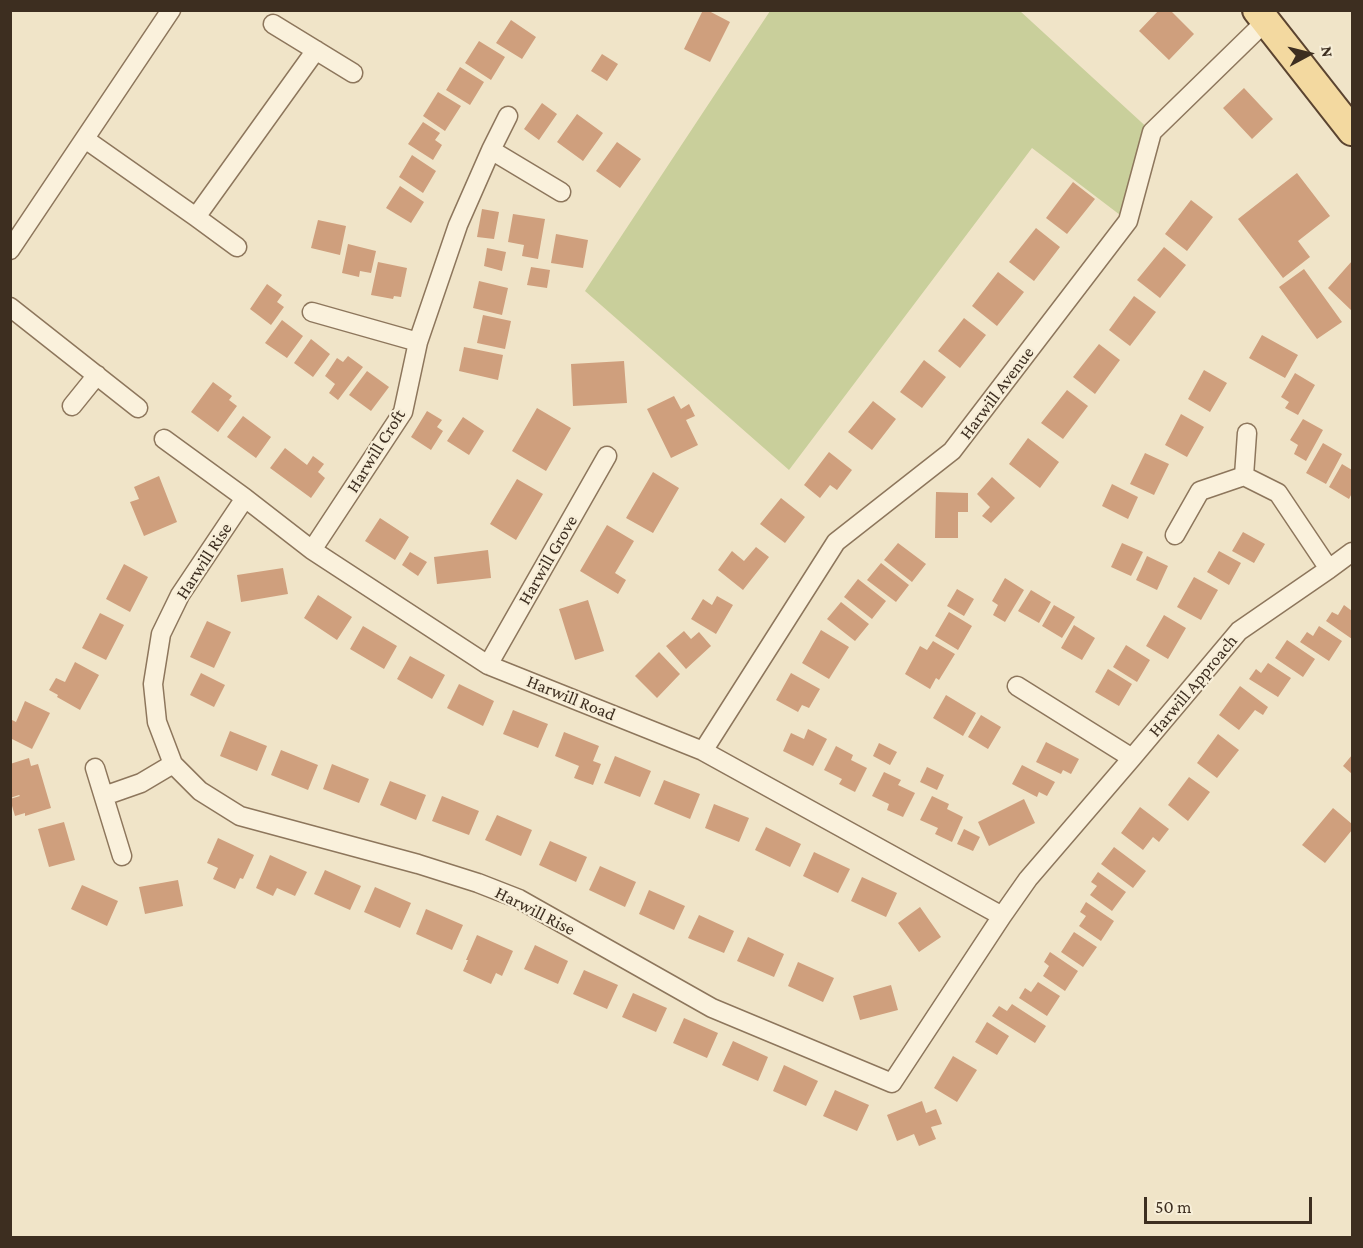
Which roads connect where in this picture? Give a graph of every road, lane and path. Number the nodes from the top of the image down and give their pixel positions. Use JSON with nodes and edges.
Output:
{"nodes":[{"id":1,"x":171,"y":10,"type":"edge"},
{"id":2,"x":1262,"y":16,"type":"edge"},
{"id":3,"x":273,"y":24,"type":"dead end"},
{"id":4,"x":316,"y":50,"type":"junction"},
{"id":5,"x":353,"y":73,"type":"dead end"},
{"id":6,"x":508,"y":116,"type":"dead end"},
{"id":7,"x":1353,"y":131,"type":"edge"},
{"id":8,"x":85,"y":139,"type":"junction"},
{"id":9,"x":491,"y":150,"type":"junction"},
{"id":10,"x":561,"y":192,"type":"dead end"},
{"id":11,"x":196,"y":217,"type":"junction"},
{"id":12,"x":237,"y":247,"type":"dead end"},
{"id":13,"x":10,"y":250,"type":"edge"},
{"id":14,"x":10,"y":307,"type":"edge"},
{"id":15,"x":312,"y":312,"type":"dead end"},
{"id":16,"x":418,"y":342,"type":"junction"},
{"id":17,"x":97,"y":375,"type":"junction"},
{"id":18,"x":72,"y":406,"type":"dead end"},
{"id":19,"x":138,"y":408,"type":"dead end"},
{"id":20,"x":1247,"y":433,"type":"dead end"},
{"id":21,"x":164,"y":439,"type":"dead end"},
{"id":22,"x":608,"y":456,"type":"dead end"},
{"id":23,"x":1244,"y":476,"type":"junction"},
{"id":24,"x":245,"y":498,"type":"junction"},
{"id":25,"x":1175,"y":535,"type":"dead end"},
{"id":26,"x":312,"y":550,"type":"junction"},
{"id":27,"x":1353,"y":552,"type":"edge"},
{"id":28,"x":1329,"y":569,"type":"junction"},
{"id":29,"x":488,"y":664,"type":"junction"},
{"id":30,"x":1017,"y":686,"type":"dead end"},
{"id":31,"x":703,"y":751,"type":"junction"},
{"id":32,"x":1132,"y":758,"type":"junction"},
{"id":33,"x":173,"y":764,"type":"junction"},
{"id":34,"x":95,"y":768,"type":"dead end"},
{"id":35,"x":104,"y":796,"type":"junction"},
{"id":36,"x":122,"y":856,"type":"dead end"},
{"id":37,"x":1002,"y":916,"type":"junction"},
{"id":38,"x":892,"y":1083,"type":"joint"}],
"edges":[{"from":1,"to":8,"type":"street"},
{"from":2,"to":7,"type":"main road"},
{"from":2,"to":31,"type":"street","name":"Harwill Avenue"},
{"from":3,"to":4,"type":"street"},
{"from":4,"to":5,"type":"street"},
{"from":4,"to":11,"type":"street"},
{"from":6,"to":9,"type":"street","name":"Harwill Croft"},
{"from":8,"to":11,"type":"street"},
{"from":8,"to":13,"type":"street"},
{"from":9,"to":10,"type":"street"},
{"from":9,"to":16,"type":"street","name":"Harwill Croft"},
{"from":11,"to":12,"type":"street"},
{"from":14,"to":17,"type":"street"},
{"from":15,"to":16,"type":"street"},
{"from":16,"to":26,"type":"street","name":"Harwill Croft"},
{"from":17,"to":18,"type":"street"},
{"from":17,"to":19,"type":"street"},
{"from":20,"to":23,"type":"street"},
{"from":21,"to":24,"type":"street","name":"Harwill Road"},
{"from":22,"to":29,"type":"street","name":"Harwill Grove"},
{"from":23,"to":25,"type":"street"},
{"from":23,"to":28,"type":"street"},
{"from":24,"to":26,"type":"street","name":"Harwill Road"},
{"from":24,"to":33,"type":"street","name":"Harwill Rise"},
{"from":26,"to":29,"type":"street","name":"Harwill Road"},
{"from":27,"to":28,"type":"street","name":"Harwill Approach"},
{"from":28,"to":32,"type":"street","name":"Harwill Approach"},
{"from":29,"to":31,"type":"street","name":"Harwill Road"},
{"from":30,"to":32,"type":"street"},
{"from":31,"to":37,"type":"street","name":"Harwill Road"},
{"from":32,"to":37,"type":"street","name":"Harwill Approach"},
{"from":33,"to":35,"type":"street"},
{"from":33,"to":38,"type":"street","name":"Harwill Rise"},
{"from":34,"to":35,"type":"street"},
{"from":35,"to":36,"type":"street"},
{"from":37,"to":38,"type":"street","name":"Harwill Approach"}]}
